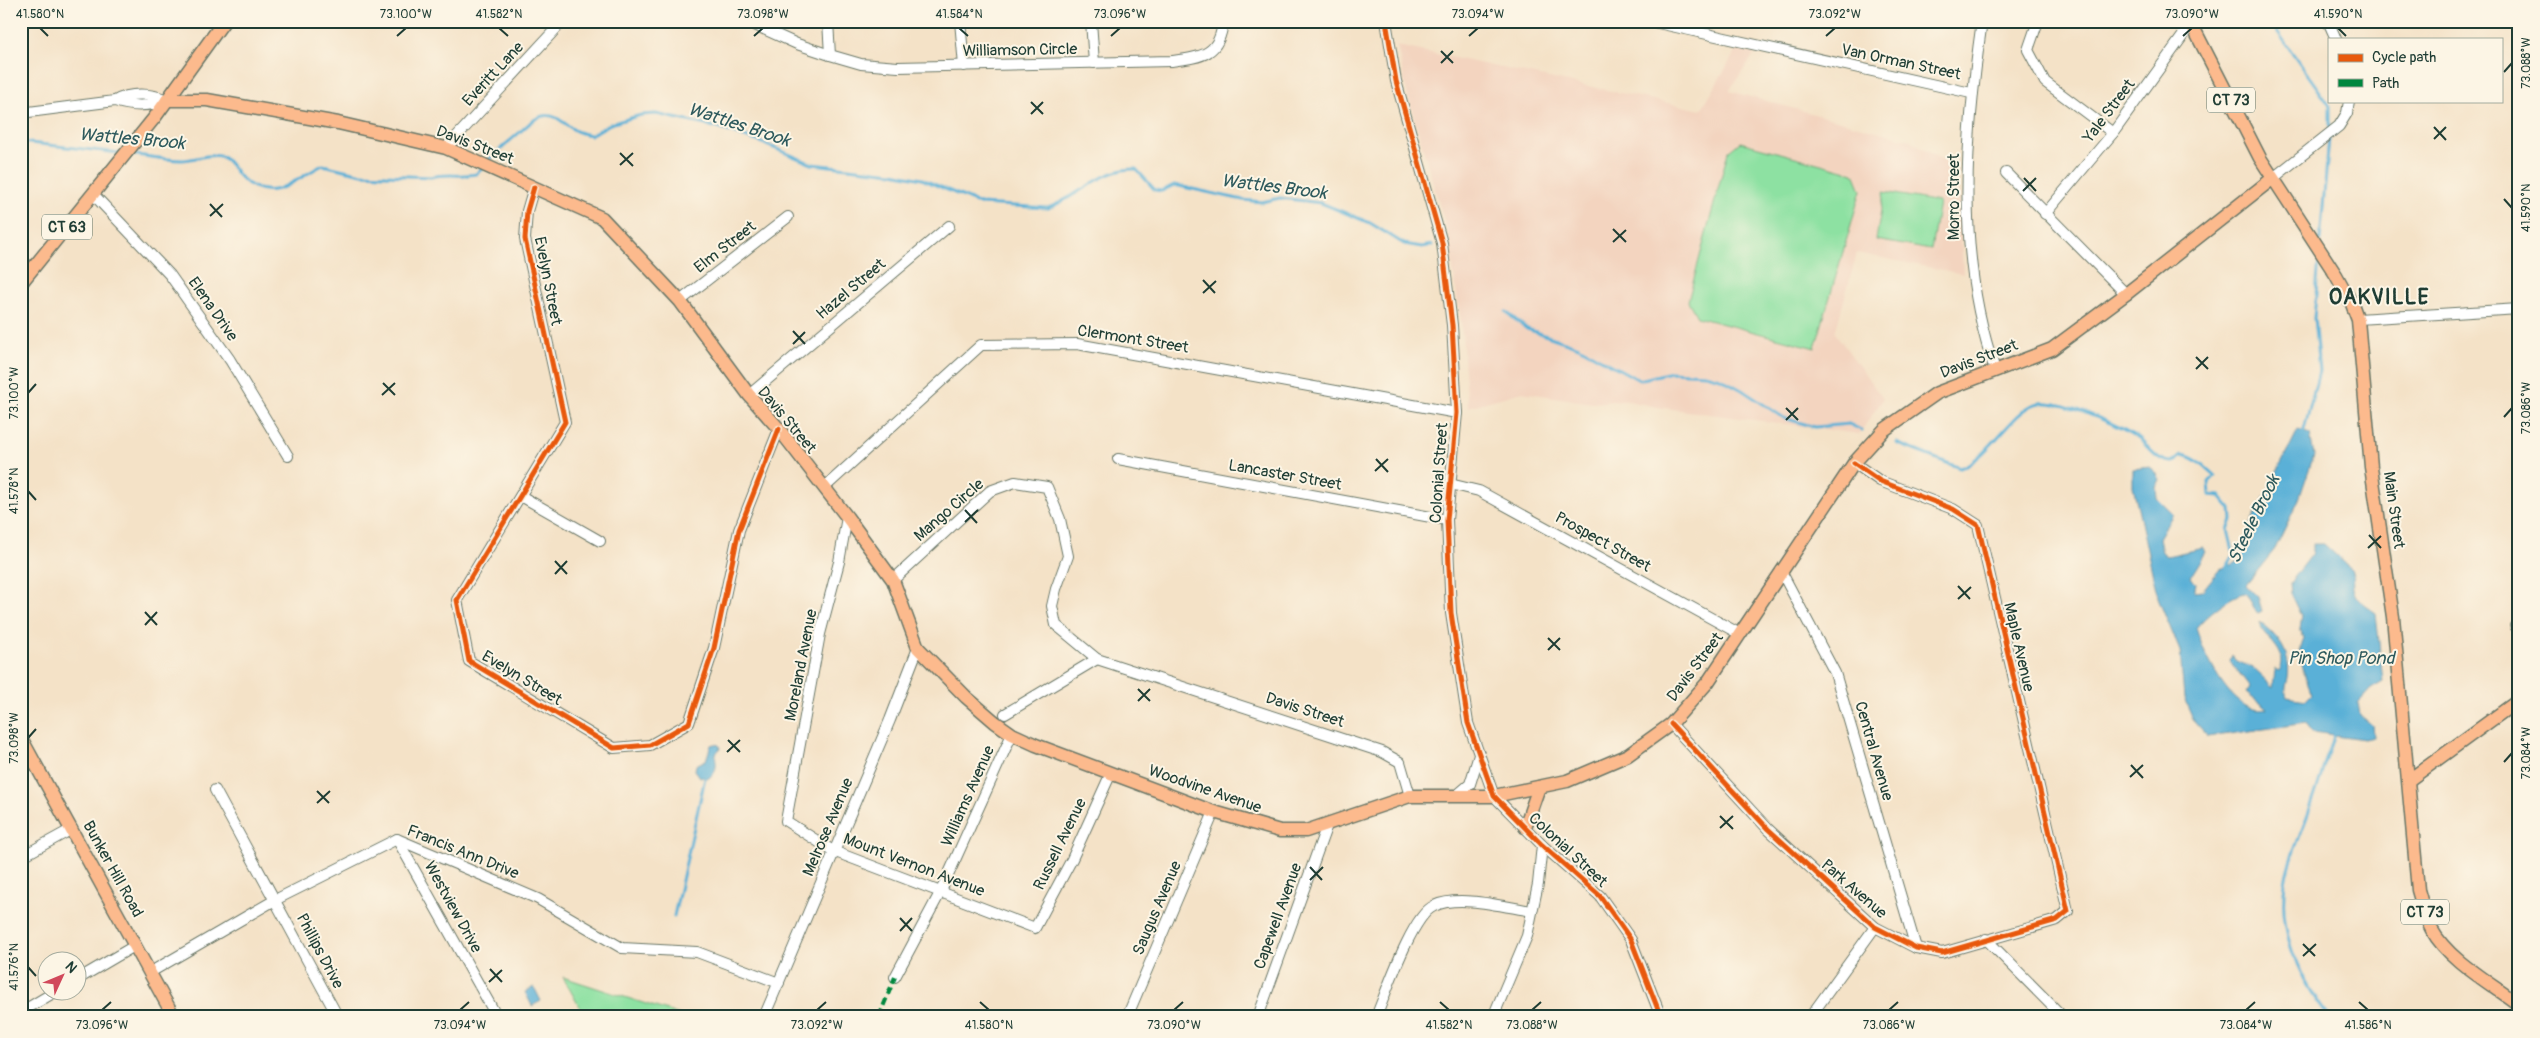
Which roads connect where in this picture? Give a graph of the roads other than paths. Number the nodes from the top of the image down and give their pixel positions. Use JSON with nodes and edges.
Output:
{"nodes":[{"id":1,"x":224,"y":21,"type":"edge"},
{"id":2,"x":563,"y":21,"type":"edge"},
{"id":3,"x":746,"y":21,"type":"edge"},
{"id":4,"x":828,"y":21,"type":"edge"},
{"id":5,"x":960,"y":21,"type":"edge"},
{"id":6,"x":1091,"y":21,"type":"edge"},
{"id":7,"x":1223,"y":21,"type":"edge"},
{"id":8,"x":1386,"y":21,"type":"edge"},
{"id":9,"x":1649,"y":21,"type":"edge"},
{"id":10,"x":1982,"y":21,"type":"edge"},
{"id":11,"x":2038,"y":21,"type":"edge"},
{"id":12,"x":2328,"y":21,"type":"edge"},
{"id":13,"x":2191,"y":22,"type":"edge"},
{"id":14,"x":2336,"y":38,"type":"edge"},
{"id":15,"x":830,"y":55,"type":"junction"},
{"id":16,"x":1094,"y":63,"type":"junction"},
{"id":17,"x":964,"y":66,"type":"junction"},
{"id":18,"x":1972,"y":93,"type":"junction"},
{"id":19,"x":167,"y":100,"type":"junction"},
{"id":20,"x":2349,"y":102,"type":"edge"},
{"id":21,"x":21,"y":113,"type":"edge"},
{"id":22,"x":2114,"y":133,"type":"junction"},
{"id":23,"x":452,"y":150,"type":"junction"},
{"id":24,"x":2006,"y":173,"type":"dead end"},
{"id":25,"x":2272,"y":179,"type":"junction"},
{"id":26,"x":534,"y":186,"type":"junction"},
{"id":27,"x":93,"y":194,"type":"junction"},
{"id":28,"x":2046,"y":214,"type":"junction"},
{"id":29,"x":788,"y":217,"type":"dead end"},
{"id":30,"x":949,"y":226,"type":"dead end"},
{"id":31,"x":21,"y":283,"type":"edge"},
{"id":32,"x":2126,"y":294,"type":"junction"},
{"id":33,"x":680,"y":301,"type":"junction"},
{"id":34,"x":2519,"y":309,"type":"edge"},
{"id":35,"x":2358,"y":319,"type":"junction"},
{"id":36,"x":1995,"y":370,"type":"junction"},
{"id":37,"x":750,"y":395,"type":"junction"},
{"id":38,"x":1457,"y":413,"type":"junction"},
{"id":39,"x":779,"y":429,"type":"junction"},
{"id":40,"x":288,"y":456,"type":"dead end"},
{"id":41,"x":1118,"y":459,"type":"dead end"},
{"id":42,"x":1854,"y":463,"type":"junction"},
{"id":43,"x":1450,"y":484,"type":"junction"},
{"id":44,"x":825,"y":487,"type":"junction"},
{"id":45,"x":521,"y":496,"type":"junction"},
{"id":46,"x":847,"y":517,"type":"junction"},
{"id":47,"x":1447,"y":520,"type":"junction"},
{"id":48,"x":600,"y":541,"type":"dead end"},
{"id":49,"x":1781,"y":571,"type":"junction"},
{"id":50,"x":893,"y":580,"type":"junction"},
{"id":51,"x":1740,"y":634,"type":"junction"},
{"id":52,"x":918,"y":648,"type":"junction"},
{"id":53,"x":1097,"y":659,"type":"junction"},
{"id":54,"x":2519,"y":700,"type":"edge"},
{"id":55,"x":1000,"y":718,"type":"junction"},
{"id":56,"x":1671,"y":724,"type":"junction"},
{"id":57,"x":1012,"y":734,"type":"junction"},
{"id":58,"x":21,"y":738,"type":"edge"},
{"id":59,"x":1479,"y":755,"type":"junction"},
{"id":60,"x":1111,"y":773,"type":"junction"},
{"id":61,"x":2409,"y":780,"type":"junction"},
{"id":62,"x":1539,"y":787,"type":"junction"},
{"id":63,"x":215,"y":790,"type":"dead end"},
{"id":64,"x":1410,"y":796,"type":"junction"},
{"id":65,"x":1456,"y":796,"type":"junction"},
{"id":66,"x":1494,"y":796,"type":"junction"},
{"id":67,"x":1214,"y":812,"type":"junction"},
{"id":68,"x":786,"y":821,"type":"joint"},
{"id":69,"x":1327,"y":825,"type":"junction"},
{"id":70,"x":1525,"y":827,"type":"junction"},
{"id":71,"x":72,"y":829,"type":"junction"},
{"id":72,"x":397,"y":839,"type":"junction"},
{"id":73,"x":1542,"y":845,"type":"junction"},
{"id":74,"x":833,"y":851,"type":"junction"},
{"id":75,"x":21,"y":857,"type":"edge"},
{"id":76,"x":941,"y":891,"type":"junction"},
{"id":77,"x":275,"y":900,"type":"junction"},
{"id":78,"x":1532,"y":911,"type":"junction"},
{"id":79,"x":2068,"y":911,"type":"joint"},
{"id":80,"x":1035,"y":928,"type":"joint"},
{"id":81,"x":1875,"y":928,"type":"junction"},
{"id":82,"x":1986,"y":939,"type":"junction"},
{"id":83,"x":136,"y":945,"type":"junction"},
{"id":84,"x":1916,"y":948,"type":"junction"},
{"id":85,"x":88,"y":973,"type":"edge"},
{"id":86,"x":149,"y":973,"type":"junction"},
{"id":87,"x":895,"y":978,"type":"dead end"},
{"id":88,"x":778,"y":983,"type":"junction"},
{"id":89,"x":41,"y":1000,"type":"edge"},
{"id":90,"x":2519,"y":1005,"type":"edge"},
{"id":91,"x":21,"y":1012,"type":"edge"},
{"id":92,"x":174,"y":1017,"type":"edge"},
{"id":93,"x":338,"y":1017,"type":"edge"},
{"id":94,"x":497,"y":1017,"type":"edge"},
{"id":95,"x":764,"y":1017,"type":"edge"},
{"id":96,"x":1127,"y":1017,"type":"edge"},
{"id":97,"x":1258,"y":1017,"type":"edge"},
{"id":98,"x":1376,"y":1017,"type":"edge"},
{"id":99,"x":1493,"y":1017,"type":"edge"},
{"id":100,"x":1661,"y":1017,"type":"edge"},
{"id":101,"x":1810,"y":1017,"type":"edge"},
{"id":102,"x":2063,"y":1017,"type":"edge"}],
"edges":[{"from":1,"to":19,"type":"main road","number":"CT 63"},
{"from":2,"to":23,"type":"street","name":"Everitt Lane"},
{"from":3,"to":15,"type":"street","name":"Williamson Circle"},
{"from":4,"to":15,"type":"street"},
{"from":5,"to":17,"type":"street"},
{"from":6,"to":16,"type":"street"},
{"from":7,"to":16,"type":"street","name":"Williamson Circle"},
{"from":8,"to":38,"type":"street","name":"Colonial Street"},
{"from":9,"to":18,"type":"street","name":"Van Orman Street"},
{"from":10,"to":18,"type":"street","name":"Morro Street"},
{"from":11,"to":22,"type":"street"},
{"from":12,"to":14,"type":"street"},
{"from":13,"to":22,"type":"street","name":"Yale Street"},
{"from":13,"to":25,"type":"main road","name":"Main Street","number":"CT 73"},
{"from":15,"to":17,"type":"street","name":"Williamson Circle"},
{"from":16,"to":17,"type":"street","name":"Williamson Circle"},
{"from":18,"to":36,"type":"street","name":"Morro Street"},
{"from":19,"to":21,"type":"street","name":"Davis Street"},
{"from":19,"to":23,"type":"main road","name":"Davis Street"},
{"from":19,"to":27,"type":"main road","number":"CT 63"},
{"from":20,"to":25,"type":"street"},
{"from":22,"to":28,"type":"street","name":"Yale Street"},
{"from":23,"to":26,"type":"main road","name":"Davis Street"},
{"from":24,"to":28,"type":"street"},
{"from":25,"to":32,"type":"main road","name":"Davis Street"},
{"from":25,"to":35,"type":"main road","name":"Main Street","number":"CT 73"},
{"from":26,"to":33,"type":"main road","name":"Davis Street"},
{"from":26,"to":45,"type":"street","name":"Evelyn Street"},
{"from":27,"to":31,"type":"main road","number":"CT 63"},
{"from":27,"to":40,"type":"street","name":"Elena Drive"},
{"from":28,"to":32,"type":"street"},
{"from":29,"to":33,"type":"street","name":"Elm Street"},
{"from":30,"to":37,"type":"street","name":"Hazel Street"},
{"from":32,"to":36,"type":"main road","name":"Davis Street"},
{"from":33,"to":37,"type":"main road","name":"Davis Street"},
{"from":34,"to":35,"type":"street"},
{"from":35,"to":61,"type":"main road","name":"Main Street","number":"CT 73"},
{"from":36,"to":42,"type":"main road","name":"Davis Street"},
{"from":37,"to":39,"type":"main road","name":"Davis Street"},
{"from":38,"to":43,"type":"street","name":"Colonial Street"},
{"from":38,"to":44,"type":"street","name":"Clermont Street"},
{"from":39,"to":44,"type":"main road","name":"Davis Street"},
{"from":39,"to":45,"type":"street","name":"Evelyn Street"},
{"from":41,"to":47,"type":"street","name":"Lancaster Street"},
{"from":42,"to":49,"type":"main road","name":"Davis Street"},
{"from":42,"to":79,"type":"street","name":"Maple Avenue"},
{"from":43,"to":47,"type":"street","name":"Colonial Street"},
{"from":43,"to":51,"type":"street","name":"Prospect Street"},
{"from":44,"to":46,"type":"main road","name":"Davis Street"},
{"from":45,"to":48,"type":"street"},
{"from":46,"to":50,"type":"main road","name":"Davis Street"},
{"from":46,"to":68,"type":"street","name":"Moreland Avenue"},
{"from":47,"to":59,"type":"street","name":"Colonial Street"},
{"from":49,"to":51,"type":"main road","name":"Davis Street"},
{"from":49,"to":84,"type":"street","name":"Central Avenue"},
{"from":50,"to":52,"type":"main road","name":"Davis Street"},
{"from":50,"to":53,"type":"street","name":"Mango Circle"},
{"from":51,"to":56,"type":"main road","name":"Davis Street"},
{"from":52,"to":55,"type":"main road","name":"Davis Street"},
{"from":52,"to":74,"type":"street","name":"Melrose Avenue"},
{"from":53,"to":55,"type":"street"},
{"from":53,"to":64,"type":"street","name":"Davis Street"},
{"from":54,"to":61,"type":"main road"},
{"from":55,"to":57,"type":"main road","name":"Woodvine Avenue"},
{"from":56,"to":62,"type":"main road","name":"Davis Street"},
{"from":56,"to":81,"type":"street","name":"Park Avenue"},
{"from":57,"to":60,"type":"main road","name":"Woodvine Avenue"},
{"from":57,"to":76,"type":"street","name":"Williams Avenue"},
{"from":58,"to":71,"type":"main road","name":"Bunker Hill Road"},
{"from":59,"to":65,"type":"street"},
{"from":59,"to":66,"type":"street","name":"Colonial Street"},
{"from":60,"to":67,"type":"main road","name":"Woodvine Avenue"},
{"from":60,"to":80,"type":"street","name":"Russell Avenue"},
{"from":61,"to":90,"type":"main road","name":"Main Street","number":"CT 73"},
{"from":62,"to":66,"type":"main road","name":"Davis Street"},
{"from":62,"to":70,"type":"main road"},
{"from":63,"to":77,"type":"street","name":"Phillips Drive"},
{"from":64,"to":65,"type":"main road","name":"Davis Street"},
{"from":64,"to":69,"type":"main road","name":"Woodvine Avenue"},
{"from":65,"to":66,"type":"main road","name":"Davis Street"},
{"from":66,"to":70,"type":"street","name":"Colonial Street"},
{"from":67,"to":69,"type":"main road","name":"Woodvine Avenue"},
{"from":67,"to":96,"type":"street","name":"Saugus Avenue"},
{"from":68,"to":74,"type":"street","name":"Mount Vernon Avenue"},
{"from":69,"to":97,"type":"street","name":"Capewell Avenue"},
{"from":70,"to":73,"type":"street","name":"Colonial Street"},
{"from":71,"to":75,"type":"street"},
{"from":71,"to":83,"type":"main road","name":"Bunker Hill Road"},
{"from":72,"to":77,"type":"street","name":"Francis Ann Drive"},
{"from":72,"to":88,"type":"street","name":"Francis Ann Drive"},
{"from":72,"to":94,"type":"street","name":"Westview Drive"},
{"from":73,"to":78,"type":"street"},
{"from":73,"to":100,"type":"street","name":"Colonial Street"},
{"from":74,"to":76,"type":"street","name":"Mount Vernon Avenue"},
{"from":74,"to":88,"type":"street","name":"Melrose Avenue"},
{"from":76,"to":80,"type":"street","name":"Mount Vernon Avenue"},
{"from":76,"to":87,"type":"street","name":"Williams Avenue"},
{"from":77,"to":86,"type":"street","name":"Francis Ann Drive"},
{"from":77,"to":93,"type":"street","name":"Phillips Drive"},
{"from":78,"to":98,"type":"street"},
{"from":78,"to":99,"type":"street"},
{"from":79,"to":82,"type":"street","name":"Park Avenue"},
{"from":81,"to":84,"type":"street","name":"Park Avenue"},
{"from":81,"to":101,"type":"street"},
{"from":82,"to":84,"type":"street","name":"Park Avenue"},
{"from":82,"to":102,"type":"street"},
{"from":83,"to":85,"type":"street"},
{"from":83,"to":86,"type":"main road","name":"Bunker Hill Road"},
{"from":86,"to":92,"type":"main road","name":"Bunker Hill Road"},
{"from":88,"to":95,"type":"street","name":"Melrose Avenue"},
{"from":89,"to":91,"type":"street"}]}
